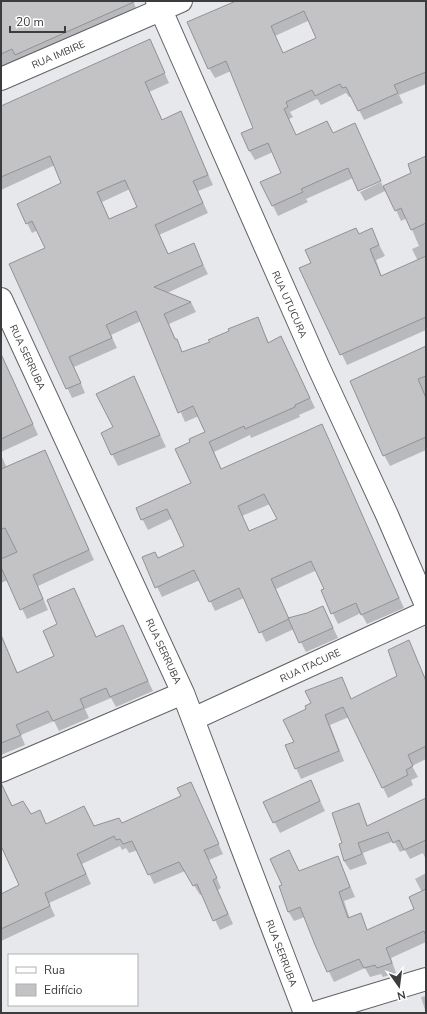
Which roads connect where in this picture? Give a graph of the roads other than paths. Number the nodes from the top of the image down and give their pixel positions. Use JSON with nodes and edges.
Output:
{"nodes":[{"id":1,"x":181,"y":1,"type":"edge"},
{"id":2,"x":159,"y":6,"type":"edge"},
{"id":3,"x":1,"y":79,"type":"edge"},
{"id":4,"x":1,"y":299,"type":"edge"},
{"id":5,"x":426,"y":605,"type":"edge"},
{"id":6,"x":426,"y":612,"type":"edge"},
{"id":7,"x":183,"y":693,"type":"junction"},
{"id":8,"x":193,"y":719,"type":"junction"},
{"id":9,"x":1,"y":771,"type":"edge"},
{"id":10,"x":426,"y":979,"type":"edge"},
{"id":11,"x":305,"y":1013,"type":"edge"},
{"id":12,"x":314,"y":1013,"type":"edge"}],
"edges":[{"from":1,"to":2,"type":"street","name":"RUA IMBIRE"},
{"from":2,"to":3,"type":"street","name":"RUA IMBIRE"},
{"from":2,"to":5,"type":"street","name":"RUA UTUCURA"},
{"from":4,"to":7,"type":"street","name":"RUA SERRUBA"},
{"from":6,"to":8,"type":"street","name":"RUA ITACURE"},
{"from":7,"to":8,"type":"street","name":"RUA SERRUBA"},
{"from":7,"to":9,"type":"street"},
{"from":8,"to":11,"type":"street","name":"RUA SERRUBA"},
{"from":10,"to":12,"type":"street"}]}
